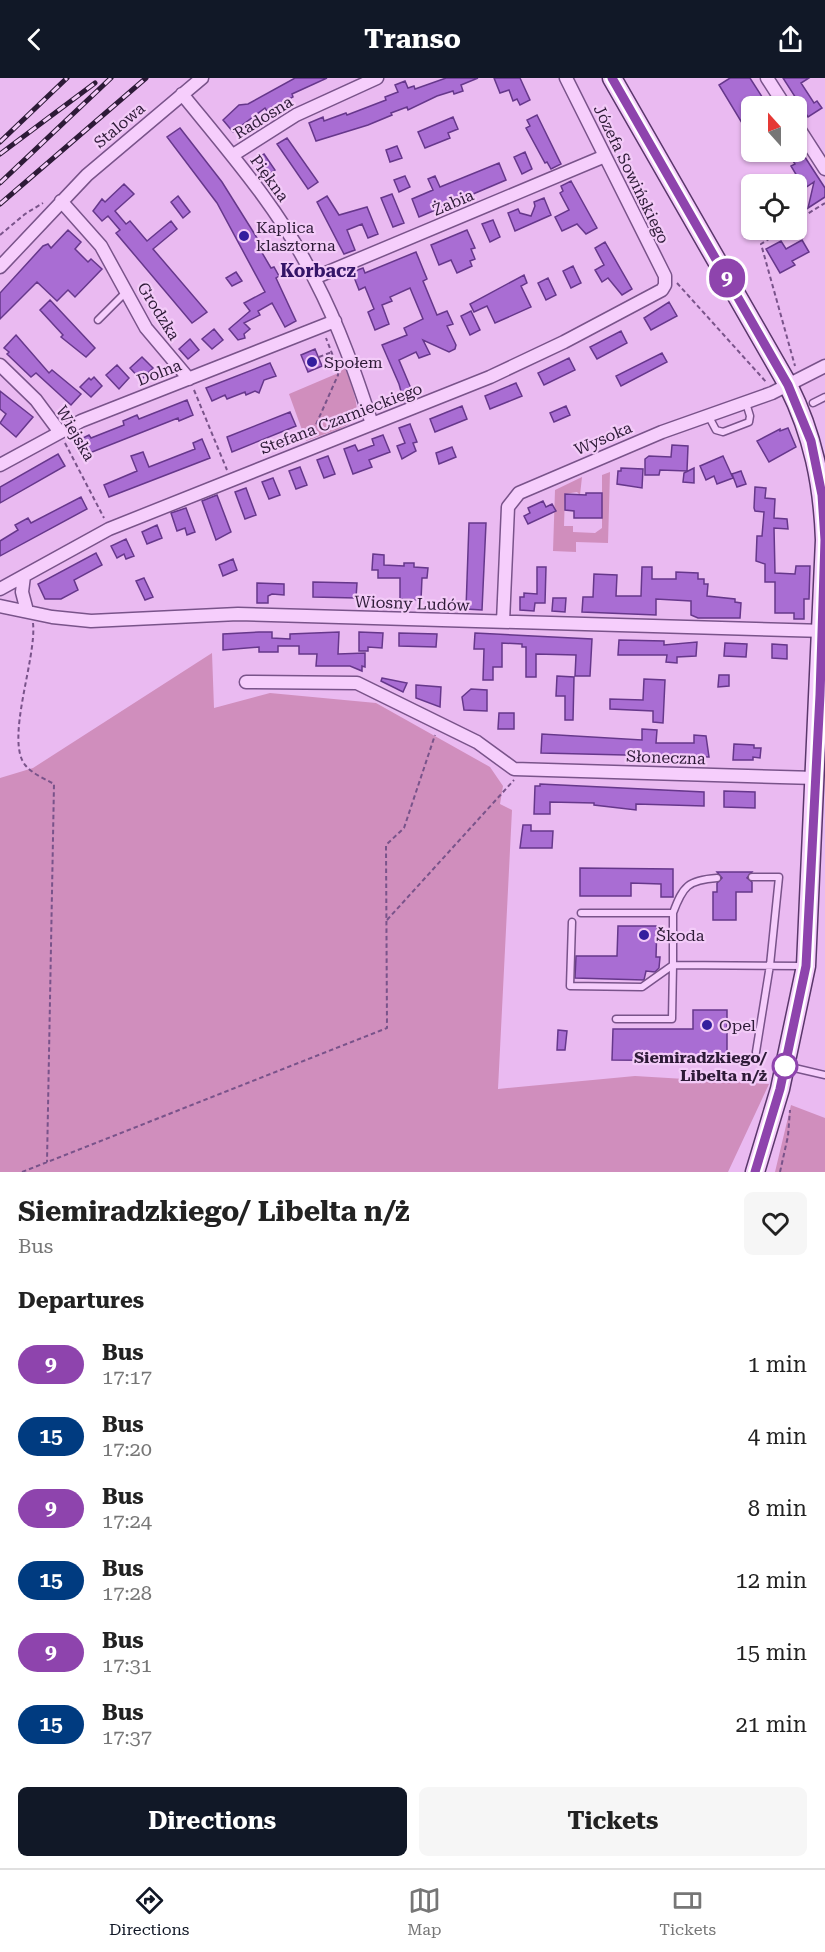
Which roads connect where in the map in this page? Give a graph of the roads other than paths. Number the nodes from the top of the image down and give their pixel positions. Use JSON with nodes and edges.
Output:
{"nodes":[{"id":1,"x":202,"y":78,"type":"edge"},
{"id":2,"x":377,"y":78,"type":"edge"},
{"id":3,"x":566,"y":78,"type":"edge"},
{"id":4,"x":612,"y":78,"type":"edge"},
{"id":5,"x":766,"y":78,"type":"edge"},
{"id":6,"x":182,"y":94,"type":"junction"},
{"id":7,"x":778,"y":96,"type":"edge"},
{"id":8,"x":807,"y":141,"type":"edge"},
{"id":9,"x":233,"y":155,"type":"junction"},
{"id":10,"x":605,"y":156,"type":"junction"},
{"id":11,"x":825,"y":169,"type":"edge"},
{"id":12,"x":61,"y":201,"type":"junction"},
{"id":13,"x":0,"y":267,"type":"edge"},
{"id":14,"x":314,"y":278,"type":"junction"},
{"id":15,"x":665,"y":285,"type":"joint"},
{"id":16,"x":126,"y":292,"type":"junction"},
{"id":17,"x":98,"y":320,"type":"dead end"},
{"id":18,"x":335,"y":321,"type":"junction"},
{"id":19,"x":0,"y":365,"type":"edge"},
{"id":20,"x":825,"y":366,"type":"edge"},
{"id":21,"x":189,"y":379,"type":"junction"},
{"id":22,"x":785,"y":382,"type":"junction"},
{"id":23,"x":825,"y":397,"type":"edge"},
{"id":24,"x":746,"y":402,"type":"junction"},
{"id":25,"x":813,"y":403,"type":"dead end"},
{"id":26,"x":708,"y":415,"type":"junction"},
{"id":27,"x":372,"y":424,"type":"junction"},
{"id":28,"x":59,"y":431,"type":"junction"},
{"id":29,"x":0,"y":465,"type":"edge"},
{"id":30,"x":24,"y":576,"type":"junction"},
{"id":31,"x":0,"y":589,"type":"edge"},
{"id":32,"x":0,"y":606,"type":"edge"},
{"id":33,"x":29,"y":612,"type":"junction"},
{"id":34,"x":503,"y":622,"type":"junction"},
{"id":35,"x":823,"y":631,"type":"edge"},
{"id":36,"x":246,"y":682,"type":"dead end"},
{"id":37,"x":816,"y":778,"type":"junction"},
{"id":38,"x":752,"y":877,"type":"dead end"},
{"id":39,"x":717,"y":878,"type":"dead end"},
{"id":40,"x":581,"y":913,"type":"dead end"},
{"id":41,"x":673,"y":913,"type":"junction"},
{"id":42,"x":572,"y":922,"type":"dead end"},
{"id":43,"x":673,"y":965,"type":"junction"},
{"id":44,"x":770,"y":965,"type":"junction"},
{"id":45,"x":806,"y":966,"type":"junction"},
{"id":46,"x":616,"y":1019,"type":"dead end"},
{"id":47,"x":756,"y":1052,"type":"dead end"},
{"id":48,"x":786,"y":1065,"type":"junction"},
{"id":49,"x":825,"y":1075,"type":"edge"},
{"id":50,"x":755,"y":1172,"type":"edge"}],
"edges":[{"from":1,"to":6,"type":"street","name":"Stalowa"},
{"from":2,"to":9,"type":"street","name":"Radosna"},
{"from":3,"to":10,"type":"street","name":"Józefa Sowińskiego"},
{"from":4,"to":22,"type":"main road"},
{"from":5,"to":7,"type":"street"},
{"from":6,"to":9,"type":"street","name":"Piękna"},
{"from":6,"to":12,"type":"street","name":"Stalowa"},
{"from":8,"to":11,"type":"street"},
{"from":9,"to":14,"type":"street","name":"Piękna"},
{"from":10,"to":14,"type":"street","name":"Żabia"},
{"from":10,"to":15,"type":"street","name":"Józefa Sowińskiego"},
{"from":12,"to":13,"type":"street","name":"Stalowa"},
{"from":12,"to":16,"type":"street","name":"Grodzka"},
{"from":14,"to":18,"type":"street","name":"Piękna"},
{"from":15,"to":27,"type":"street","name":"Stefana Czarnieckiego"},
{"from":16,"to":17,"type":"lane"},
{"from":16,"to":21,"type":"street","name":"Grodzka"},
{"from":18,"to":21,"type":"street","name":"Dolna"},
{"from":18,"to":27,"type":"street","name":"Piękna"},
{"from":19,"to":28,"type":"street","name":"Wiejska"},
{"from":20,"to":22,"type":"street","name":"Wysoka"},
{"from":21,"to":28,"type":"street","name":"Dolna"},
{"from":22,"to":24,"type":"street","name":"Wysoka"},
{"from":22,"to":35,"type":"main road"},
{"from":23,"to":25,"type":"lane"},
{"from":24,"to":26,"type":"street","name":"Wysoka"},
{"from":24,"to":26,"type":"lane"},
{"from":26,"to":34,"type":"street","name":"Wysoka"},
{"from":27,"to":30,"type":"street","name":"Stefana Czarnieckiego"},
{"from":28,"to":29,"type":"street","name":"Dolna"},
{"from":30,"to":31,"type":"street","name":"Stefana Czarnieckiego"},
{"from":30,"to":33,"type":"street"},
{"from":32,"to":33,"type":"street","name":"Wiosny Ludów"},
{"from":33,"to":34,"type":"street","name":"Wiosny Ludów"},
{"from":34,"to":35,"type":"street","name":"Wiosny Ludów"},
{"from":35,"to":37,"type":"main road"},
{"from":36,"to":37,"type":"street","name":"Słoneczna"},
{"from":37,"to":45,"type":"main road"},
{"from":38,"to":44,"type":"lane"},
{"from":39,"to":41,"type":"lane"},
{"from":40,"to":41,"type":"lane"},
{"from":41,"to":43,"type":"lane"},
{"from":42,"to":43,"type":"lane"},
{"from":43,"to":44,"type":"lane"},
{"from":43,"to":46,"type":"lane"},
{"from":44,"to":45,"type":"lane"},
{"from":44,"to":47,"type":"lane"},
{"from":45,"to":48,"type":"main road"},
{"from":48,"to":49,"type":"lane"},
{"from":48,"to":50,"type":"main road"}]}
